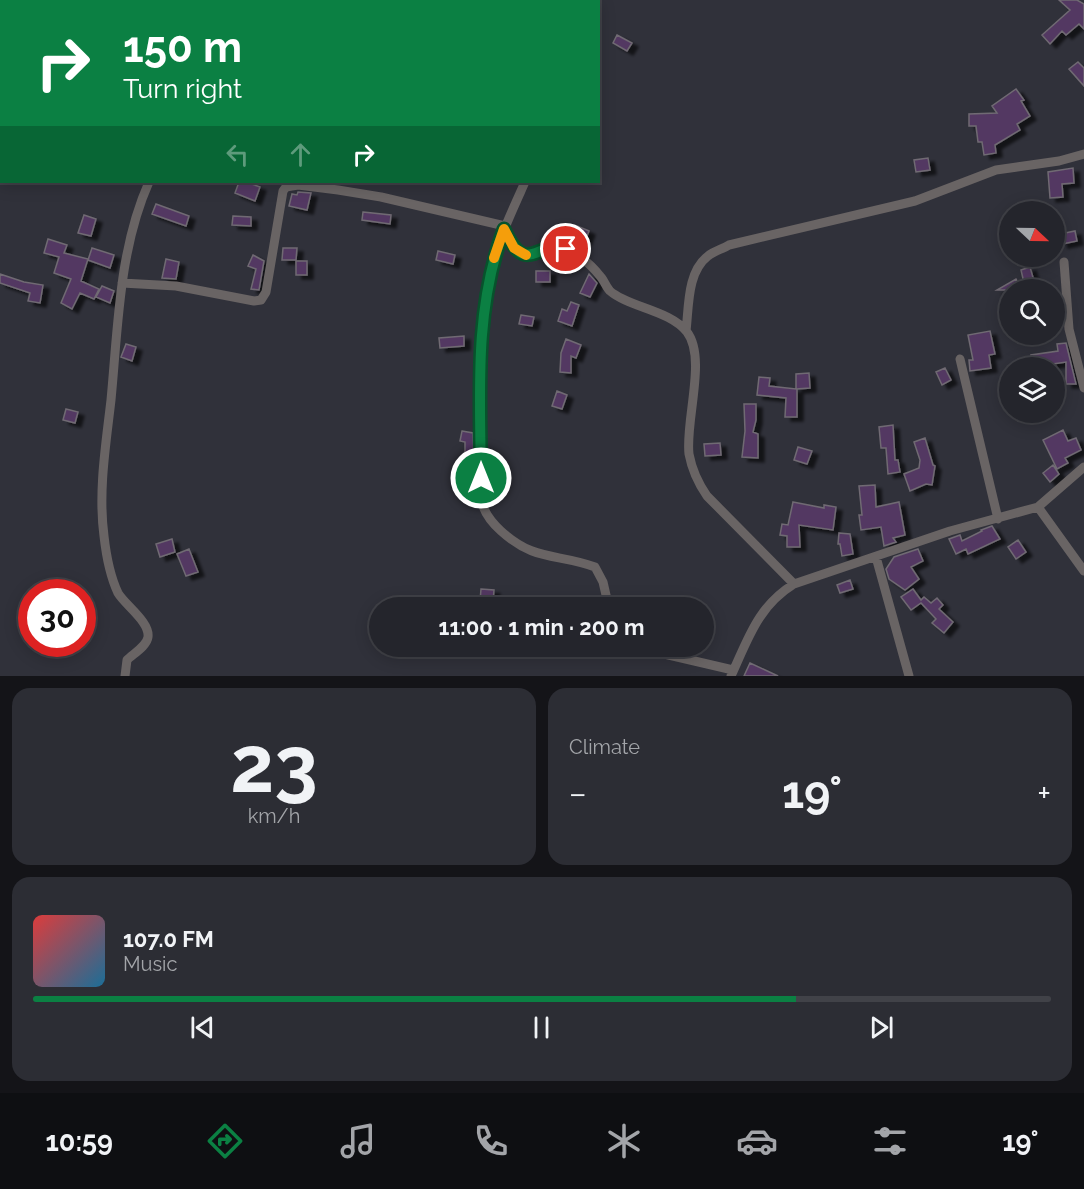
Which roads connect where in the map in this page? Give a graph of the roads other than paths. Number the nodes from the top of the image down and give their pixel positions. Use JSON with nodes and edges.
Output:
{"nodes":[{"id":1,"x":1084,"y":154,"type":"edge"},
{"id":2,"x":149,"y":183,"type":"edge"},
{"id":3,"x":525,"y":183,"type":"edge"},
{"id":4,"x":505,"y":227,"type":"junction"},
{"id":5,"x":1064,"y":267,"type":"edge"},
{"id":6,"x":122,"y":283,"type":"junction"},
{"id":7,"x":686,"y":331,"type":"junction"},
{"id":8,"x":960,"y":359,"type":"dead end"},
{"id":9,"x":1084,"y":388,"type":"edge"},
{"id":10,"x":1084,"y":467,"type":"edge"},
{"id":11,"x":1038,"y":507,"type":"junction"},
{"id":12,"x":998,"y":519,"type":"junction"},
{"id":13,"x":876,"y":557,"type":"junction"},
{"id":14,"x":1084,"y":571,"type":"edge"},
{"id":15,"x":794,"y":584,"type":"junction"},
{"id":16,"x":606,"y":597,"type":"edge"},
{"id":17,"x":672,"y":657,"type":"edge"},
{"id":18,"x":732,"y":673,"type":"edge"},
{"id":19,"x":125,"y":676,"type":"edge"},
{"id":20,"x":909,"y":676,"type":"edge"}],
"edges":[{"from":1,"to":7,"type":"street"},
{"from":2,"to":6,"type":"street"},
{"from":3,"to":4,"type":"street"},
{"from":4,"to":6,"type":"street"},
{"from":4,"to":7,"type":"street"},
{"from":4,"to":16,"type":"street"},
{"from":5,"to":9,"type":"street"},
{"from":6,"to":19,"type":"street"},
{"from":7,"to":15,"type":"street"},
{"from":8,"to":12,"type":"street"},
{"from":10,"to":11,"type":"street"},
{"from":11,"to":12,"type":"street"},
{"from":11,"to":14,"type":"street"},
{"from":12,"to":13,"type":"street"},
{"from":13,"to":15,"type":"street"},
{"from":13,"to":20,"type":"street"},
{"from":15,"to":18,"type":"street"},
{"from":17,"to":18,"type":"street"}]}
